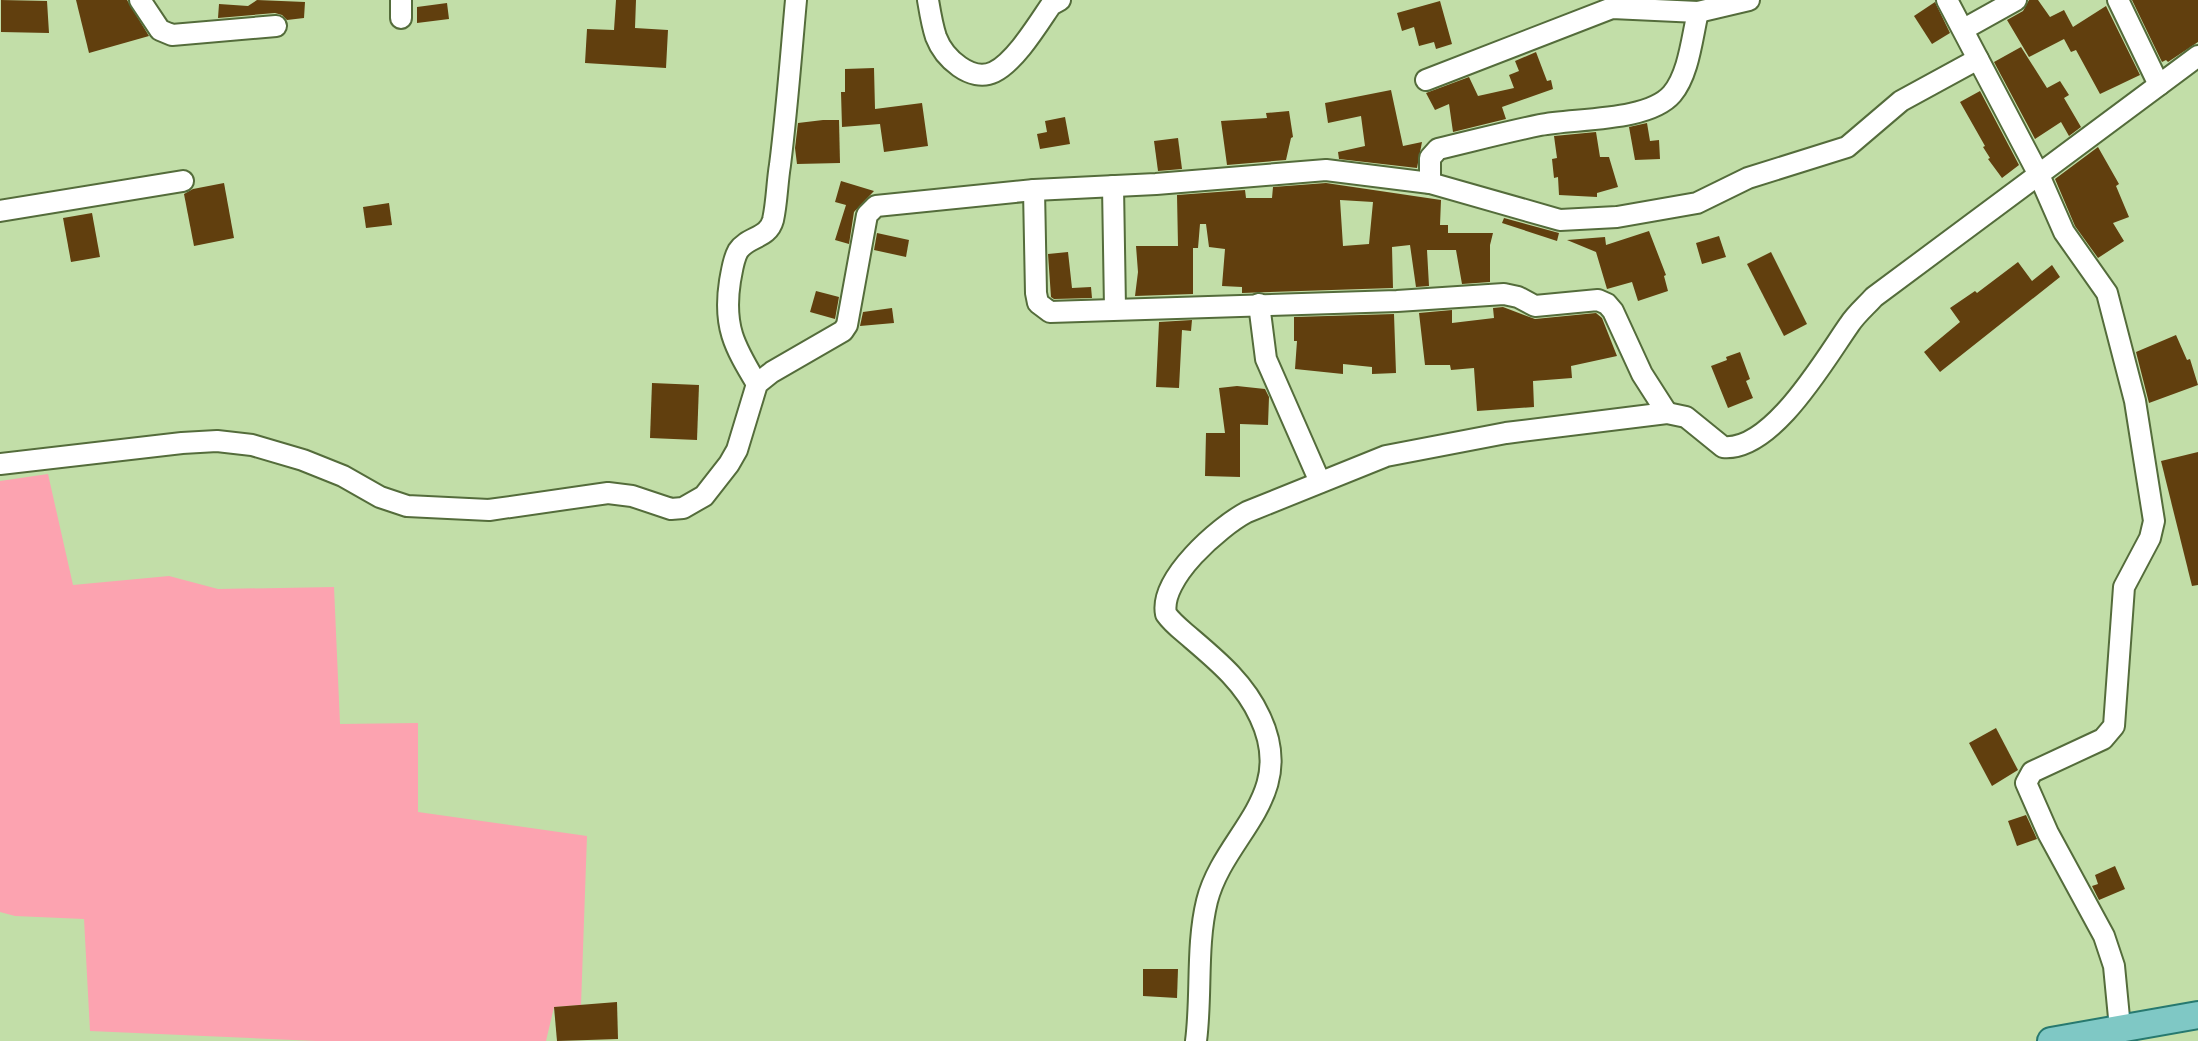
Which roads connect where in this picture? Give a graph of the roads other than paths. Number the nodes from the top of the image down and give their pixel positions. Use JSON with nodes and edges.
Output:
{"nodes":[{"id":1,"x":140,"y":0,"type":"edge"},
{"id":2,"x":796,"y":0,"type":"edge"},
{"id":3,"x":928,"y":0,"type":"edge"},
{"id":4,"x":1060,"y":0,"type":"edge"},
{"id":5,"x":1749,"y":0,"type":"edge"},
{"id":6,"x":1947,"y":0,"type":"edge"},
{"id":7,"x":2016,"y":0,"type":"edge"},
{"id":8,"x":2118,"y":0,"type":"edge"},
{"id":9,"x":1598,"y":6,"type":"edge"},
{"id":10,"x":1698,"y":12,"type":"junction"},
{"id":11,"x":276,"y":26,"type":"dead end"},
{"id":12,"x":1964,"y":29,"type":"junction"},
{"id":13,"x":2198,"y":56,"type":"edge"},
{"id":14,"x":1978,"y":59,"type":"junction"},
{"id":15,"x":1426,"y":80,"type":"dead end"},
{"id":16,"x":2159,"y":85,"type":"junction"},
{"id":17,"x":2039,"y":175,"type":"junction"},
{"id":18,"x":183,"y":181,"type":"dead end"},
{"id":19,"x":1430,"y":183,"type":"junction"},
{"id":20,"x":1113,"y":186,"type":"junction"},
{"id":21,"x":1034,"y":190,"type":"junction"},
{"id":22,"x":0,"y":211,"type":"edge"},
{"id":23,"x":1259,"y":304,"type":"junction"},
{"id":24,"x":1115,"y":308,"type":"junction"},
{"id":25,"x":757,"y":384,"type":"junction"},
{"id":26,"x":1667,"y":413,"type":"junction"},
{"id":27,"x":0,"y":464,"type":"edge"},
{"id":28,"x":1320,"y":482,"type":"junction"},
{"id":29,"x":2198,"y":1015,"type":"edge"},
{"id":30,"x":2120,"y":1028,"type":"junction"},
{"id":31,"x":1196,"y":1041,"type":"edge"},
{"id":32,"x":2051,"y":1041,"type":"edge"}],
"edges":[{"from":1,"to":11,"type":"street"},
{"from":2,"to":25,"type":"street"},
{"from":3,"to":4,"type":"street"},
{"from":5,"to":10,"type":"street"},
{"from":6,"to":12,"type":"street"},
{"from":7,"to":12,"type":"street"},
{"from":8,"to":16,"type":"street"},
{"from":9,"to":10,"type":"street"},
{"from":9,"to":15,"type":"street"},
{"from":10,"to":19,"type":"street"},
{"from":12,"to":14,"type":"street"},
{"from":13,"to":16,"type":"street"},
{"from":14,"to":17,"type":"street"},
{"from":14,"to":19,"type":"street"},
{"from":16,"to":17,"type":"street"},
{"from":17,"to":26,"type":"street"},
{"from":17,"to":30,"type":"street"},
{"from":18,"to":22,"type":"street"},
{"from":19,"to":20,"type":"street"},
{"from":20,"to":21,"type":"street"},
{"from":20,"to":24,"type":"street"},
{"from":21,"to":24,"type":"street"},
{"from":21,"to":25,"type":"street"},
{"from":23,"to":24,"type":"street"},
{"from":23,"to":26,"type":"street"},
{"from":23,"to":28,"type":"street"},
{"from":25,"to":27,"type":"street"},
{"from":26,"to":28,"type":"street"},
{"from":28,"to":31,"type":"street"},
{"from":29,"to":30,"type":"main road"},
{"from":30,"to":32,"type":"main road"}]}
